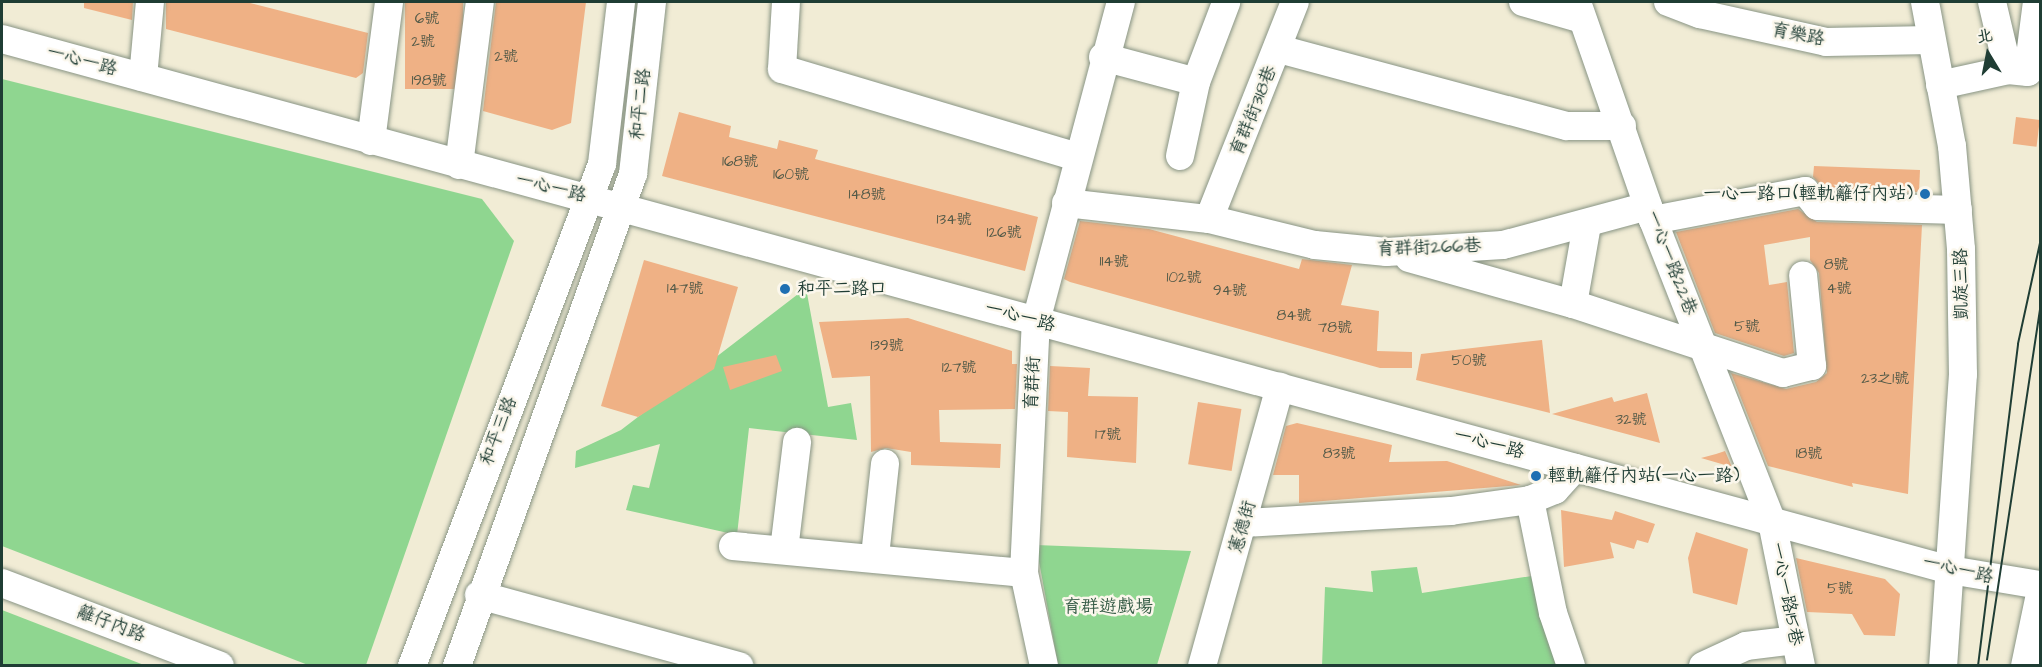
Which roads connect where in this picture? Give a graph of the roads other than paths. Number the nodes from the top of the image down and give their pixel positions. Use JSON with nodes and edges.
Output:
{"nodes":[{"id":1,"x":150,"y":2,"type":"edge"},
{"id":2,"x":389,"y":2,"type":"edge"},
{"id":3,"x":480,"y":2,"type":"edge"},
{"id":4,"x":621,"y":2,"type":"edge"},
{"id":5,"x":652,"y":2,"type":"edge"},
{"id":6,"x":786,"y":2,"type":"edge"},
{"id":7,"x":1121,"y":2,"type":"edge"},
{"id":8,"x":1295,"y":2,"type":"edge"},
{"id":9,"x":1523,"y":2,"type":"edge"},
{"id":10,"x":1671,"y":2,"type":"edge"},
{"id":11,"x":1925,"y":2,"type":"edge"},
{"id":12,"x":1992,"y":2,"type":"edge"},
{"id":13,"x":2037,"y":2,"type":"edge"},
{"id":14,"x":1226,"y":3,"type":"edge"},
{"id":15,"x":1579,"y":10,"type":"edge"},
{"id":16,"x":2,"y":39,"type":"edge"},
{"id":17,"x":1931,"y":40,"type":"junction"},
{"id":18,"x":1279,"y":49,"type":"junction"},
{"id":19,"x":1103,"y":57,"type":"junction"},
{"id":20,"x":2008,"y":70,"type":"junction"},
{"id":21,"x":143,"y":77,"type":"junction"},
{"id":22,"x":1196,"y":82,"type":"junction"},
{"id":23,"x":1940,"y":85,"type":"junction"},
{"id":24,"x":1622,"y":126,"type":"junction"},
{"id":25,"x":371,"y":141,"type":"junction"},
{"id":26,"x":1180,"y":156,"type":"dead end"},
{"id":27,"x":1078,"y":157,"type":"junction"},
{"id":28,"x":459,"y":165,"type":"junction"},
{"id":29,"x":589,"y":198,"type":"junction"},
{"id":30,"x":1066,"y":203,"type":"junction"},
{"id":31,"x":624,"y":206,"type":"junction"},
{"id":32,"x":1958,"y":210,"type":"junction"},
{"id":33,"x":1651,"y":213,"type":"junction"},
{"id":34,"x":1209,"y":219,"type":"junction"},
{"id":35,"x":1587,"y":225,"type":"junction"},
{"id":36,"x":1387,"y":252,"type":"junction"},
{"id":37,"x":1803,"y":275,"type":"dead end"},
{"id":38,"x":1573,"y":304,"type":"junction"},
{"id":39,"x":1036,"y":321,"type":"junction"},
{"id":40,"x":1704,"y":350,"type":"junction"},
{"id":41,"x":1280,"y":387,"type":"junction"},
{"id":42,"x":797,"y":442,"type":"dead end"},
{"id":43,"x":885,"y":464,"type":"dead end"},
{"id":44,"x":1575,"y":468,"type":"junction"},
{"id":45,"x":1530,"y":500,"type":"junction"},
{"id":46,"x":1772,"y":522,"type":"junction"},
{"id":47,"x":1245,"y":523,"type":"junction"},
{"id":48,"x":734,"y":546,"type":"dead end"},
{"id":49,"x":784,"y":550,"type":"junction"},
{"id":50,"x":875,"y":556,"type":"junction"},
{"id":51,"x":1950,"y":570,"type":"junction"},
{"id":52,"x":1024,"y":573,"type":"junction"},
{"id":53,"x":2,"y":583,"type":"edge"},
{"id":54,"x":2040,"y":585,"type":"edge"},
{"id":55,"x":2040,"y":594,"type":"edge"},
{"id":56,"x":479,"y":595,"type":"junction"},
{"id":57,"x":1798,"y":653,"type":"edge"},
{"id":58,"x":220,"y":666,"type":"edge"},
{"id":59,"x":412,"y":666,"type":"edge"},
{"id":60,"x":457,"y":666,"type":"edge"},
{"id":61,"x":739,"y":666,"type":"edge"},
{"id":62,"x":1044,"y":666,"type":"edge"},
{"id":63,"x":1202,"y":666,"type":"edge"},
{"id":64,"x":1571,"y":666,"type":"edge"},
{"id":65,"x":1703,"y":666,"type":"edge"},
{"id":66,"x":1943,"y":666,"type":"edge"},
{"id":67,"x":2025,"y":666,"type":"edge"}],
"edges":[{"from":1,"to":21,"type":"street"},
{"from":2,"to":25,"type":"street"},
{"from":3,"to":28,"type":"street"},
{"from":4,"to":29,"type":"street","name":"和平二路"},
{"from":5,"to":31,"type":"street","name":"和平二路"},
{"from":6,"to":27,"type":"street"},
{"from":7,"to":19,"type":"street","name":"育群街"},
{"from":8,"to":18,"type":"street","name":"育群街318巷"},
{"from":9,"to":15,"type":"street"},
{"from":10,"to":17,"type":"street","name":"育樂路"},
{"from":11,"to":17,"type":"street","name":"凱旋三路"},
{"from":12,"to":20,"type":"street"},
{"from":13,"to":20,"type":"street"},
{"from":14,"to":22,"type":"street"},
{"from":15,"to":24,"type":"street","name":"一心一路22巷"},
{"from":16,"to":21,"type":"street","name":"一心一路"},
{"from":17,"to":23,"type":"street","name":"凱旋三路"},
{"from":18,"to":24,"type":"street"},
{"from":18,"to":34,"type":"street","name":"育群街318巷"},
{"from":19,"to":22,"type":"street"},
{"from":19,"to":27,"type":"street","name":"育群街"},
{"from":20,"to":23,"type":"street"},
{"from":21,"to":25,"type":"street","name":"一心一路"},
{"from":22,"to":26,"type":"street"},
{"from":23,"to":32,"type":"street","name":"凱旋三路"},
{"from":24,"to":33,"type":"street","name":"一心一路22巷"},
{"from":25,"to":28,"type":"street","name":"一心一路"},
{"from":27,"to":30,"type":"street","name":"育群街"},
{"from":28,"to":29,"type":"street","name":"一心一路"},
{"from":29,"to":31,"type":"street","name":"一心一路"},
{"from":29,"to":59,"type":"street","name":"和平三路"},
{"from":30,"to":34,"type":"street","name":"育群街266巷"},
{"from":30,"to":39,"type":"street","name":"育群街"},
{"from":31,"to":39,"type":"street","name":"一心一路"},
{"from":31,"to":56,"type":"street"},
{"from":32,"to":33,"type":"street","name":"育群街266巷"},
{"from":32,"to":51,"type":"street","name":"凱旋三路"},
{"from":33,"to":35,"type":"street","name":"育群街266巷"},
{"from":33,"to":40,"type":"street","name":"一心一路22巷"},
{"from":34,"to":36,"type":"street","name":"育群街266巷"},
{"from":35,"to":36,"type":"street","name":"育群街266巷"},
{"from":35,"to":38,"type":"street"},
{"from":36,"to":38,"type":"street"},
{"from":37,"to":40,"type":"street"},
{"from":38,"to":40,"type":"street"},
{"from":39,"to":41,"type":"street","name":"一心一路"},
{"from":39,"to":52,"type":"street","name":"育群街"},
{"from":40,"to":46,"type":"street","name":"一心一路22巷"},
{"from":41,"to":44,"type":"street","name":"一心一路"},
{"from":41,"to":47,"type":"street","name":"憲德街"},
{"from":42,"to":49,"type":"street"},
{"from":43,"to":50,"type":"street"},
{"from":44,"to":45,"type":"street"},
{"from":44,"to":46,"type":"street","name":"一心一路"},
{"from":45,"to":47,"type":"street"},
{"from":45,"to":64,"type":"street"},
{"from":46,"to":51,"type":"street","name":"一心一路"},
{"from":46,"to":57,"type":"street","name":"一心一路15巷"},
{"from":47,"to":63,"type":"street","name":"憲德街"},
{"from":48,"to":49,"type":"street"},
{"from":49,"to":50,"type":"street"},
{"from":50,"to":52,"type":"street"},
{"from":51,"to":54,"type":"street","name":"一心一路"},
{"from":51,"to":66,"type":"street","name":"凱旋三路"},
{"from":52,"to":62,"type":"street","name":"育群街"},
{"from":53,"to":58,"type":"street","name":"籬仔內路"},
{"from":55,"to":67,"type":"street"},
{"from":56,"to":60,"type":"street"},
{"from":56,"to":61,"type":"street"},
{"from":57,"to":65,"type":"street"}]}
